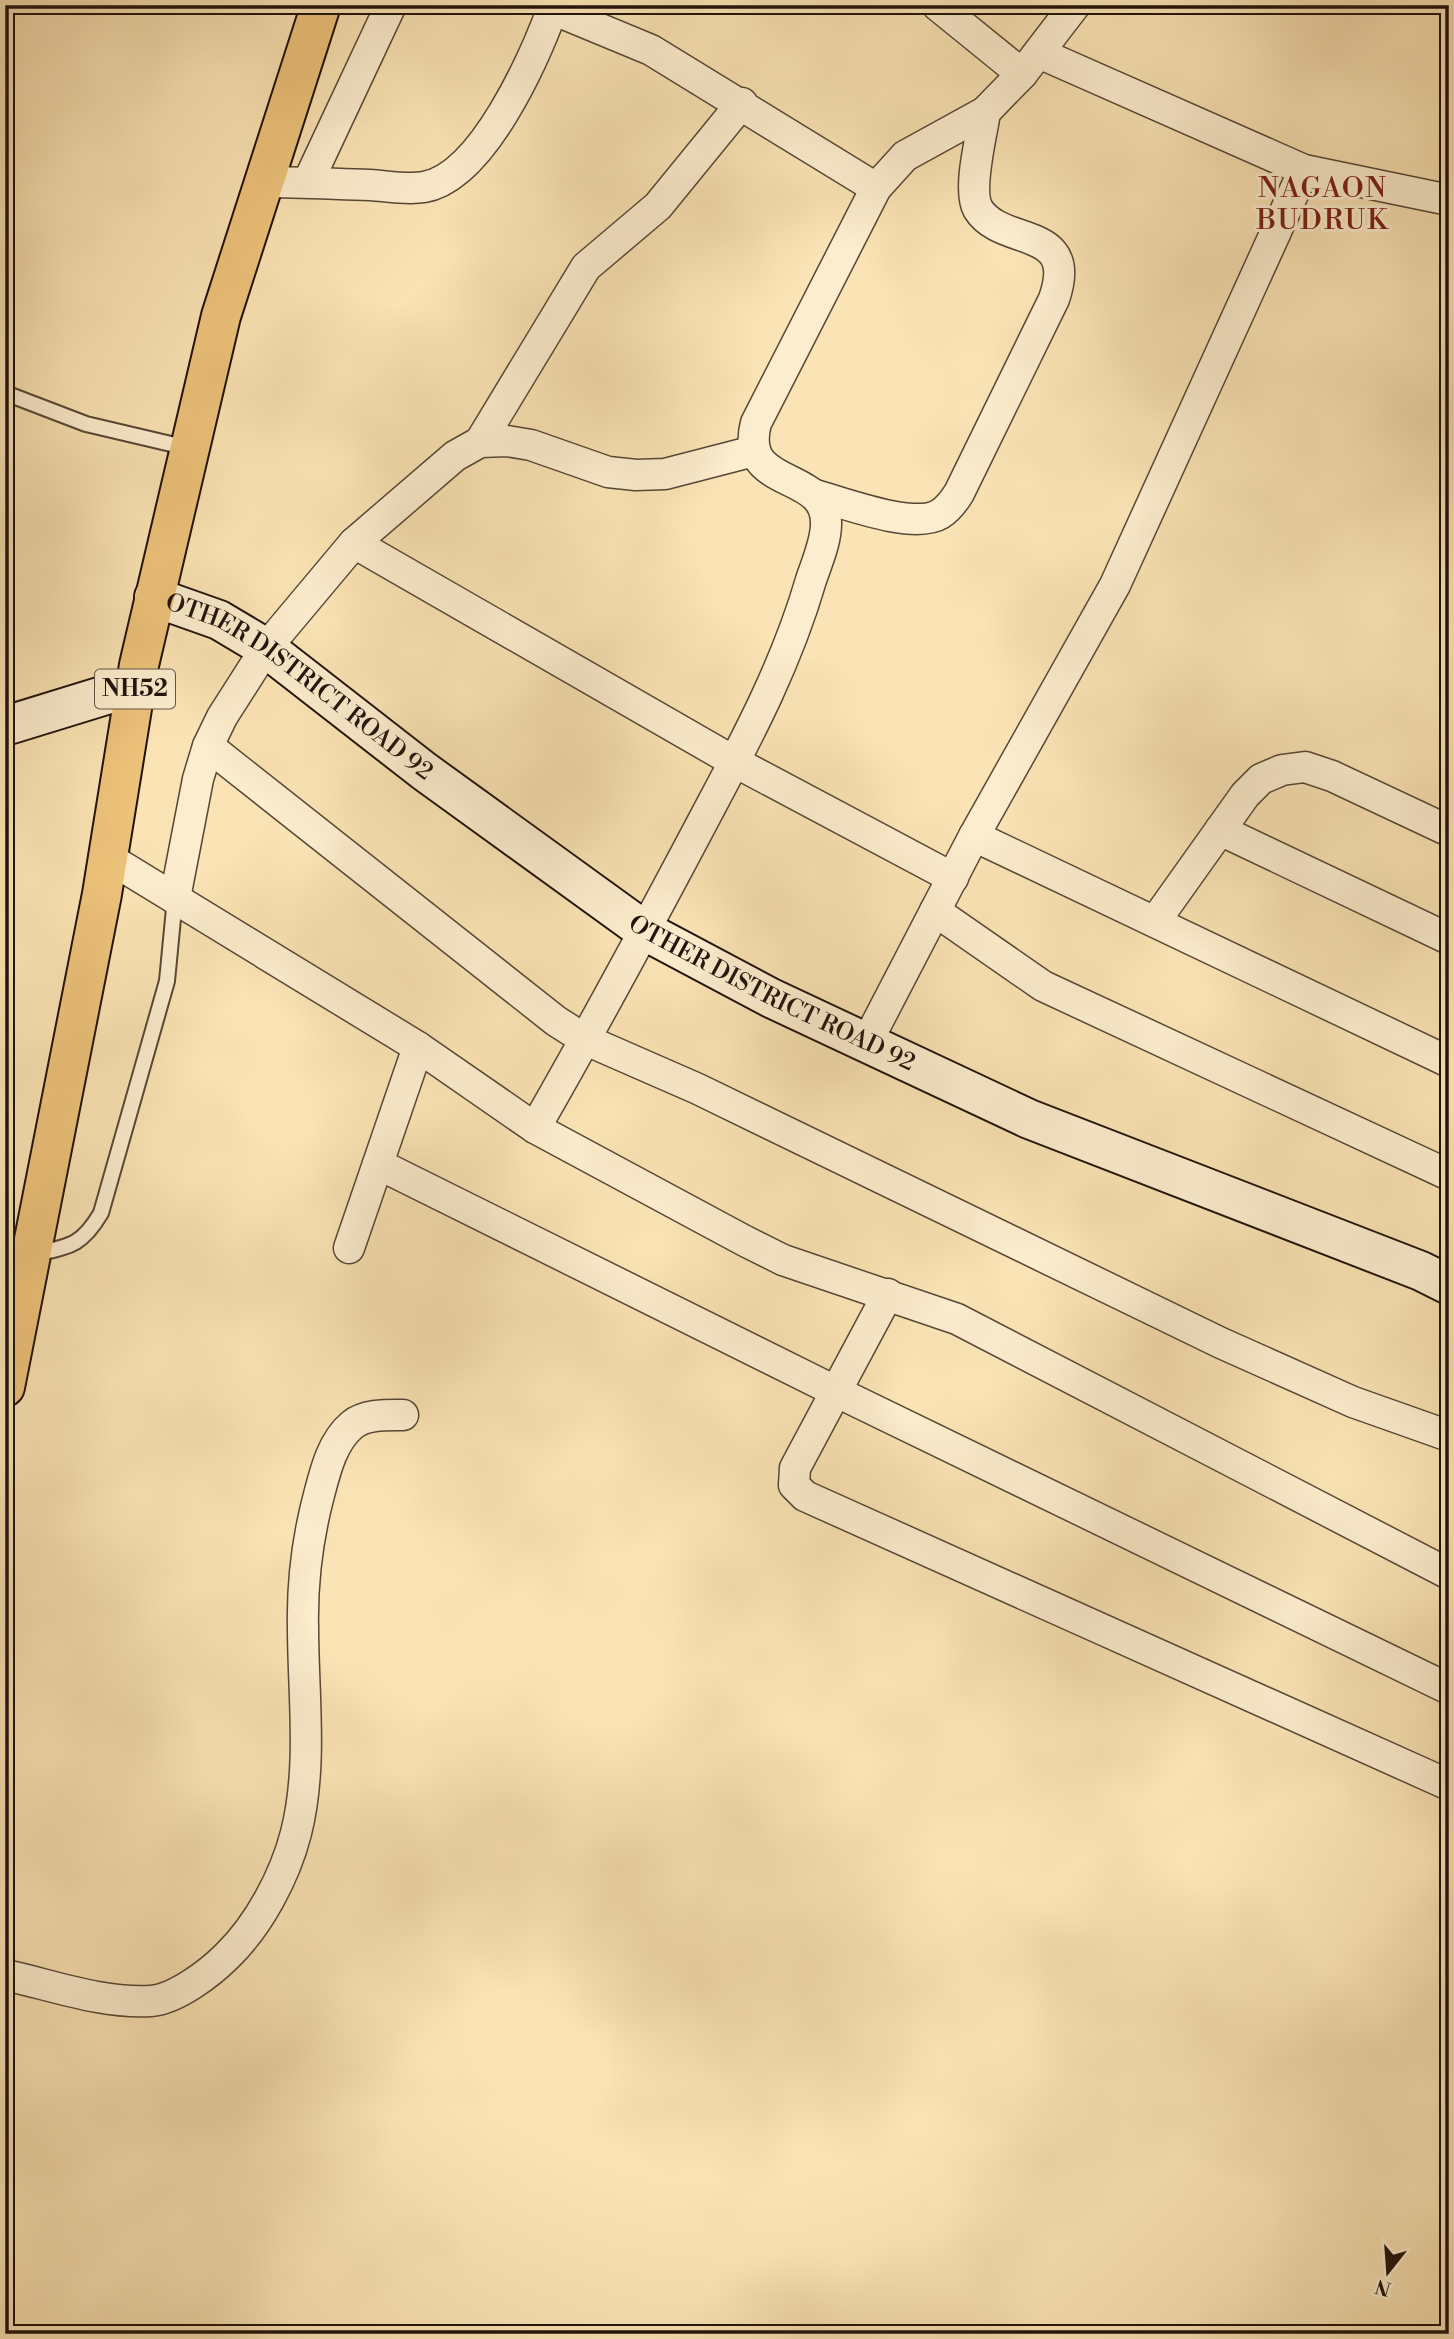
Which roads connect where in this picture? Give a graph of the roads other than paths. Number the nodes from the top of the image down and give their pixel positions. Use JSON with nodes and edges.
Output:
{"nodes":[{"id":1,"x":321,"y":5,"type":"edge"},
{"id":2,"x":391,"y":5,"type":"edge"},
{"id":3,"x":937,"y":5,"type":"edge"},
{"id":4,"x":1075,"y":5,"type":"edge"},
{"id":5,"x":553,"y":7,"type":"edge"},
{"id":6,"x":1030,"y":64,"type":"junction"},
{"id":7,"x":742,"y":103,"type":"junction"},
{"id":8,"x":985,"y":112,"type":"junction"},
{"id":9,"x":1304,"y":170,"type":"junction"},
{"id":10,"x":262,"y":182,"type":"junction"},
{"id":11,"x":308,"y":182,"type":"junction"},
{"id":12,"x":876,"y":188,"type":"junction"},
{"id":13,"x":1449,"y":200,"type":"edge"},
{"id":14,"x":5,"y":393,"type":"edge"},
{"id":15,"x":481,"y":442,"type":"junction"},
{"id":16,"x":190,"y":448,"type":"junction"},
{"id":17,"x":754,"y":451,"type":"junction"},
{"id":18,"x":815,"y":495,"type":"junction"},
{"id":19,"x":354,"y":543,"type":"junction"},
{"id":20,"x":154,"y":597,"type":"junction"},
{"id":21,"x":266,"y":648,"type":"junction"},
{"id":22,"x":135,"y":687,"type":"junction"},
{"id":23,"x":5,"y":726,"type":"edge"},
{"id":24,"x":208,"y":746,"type":"junction"},
{"id":25,"x":735,"y":762,"type":"junction"},
{"id":26,"x":1220,"y":830,"type":"junction"},
{"id":27,"x":1449,"y":831,"type":"edge"},
{"id":28,"x":974,"y":836,"type":"junction"},
{"id":29,"x":107,"y":857,"type":"junction"},
{"id":30,"x":953,"y":878,"type":"junction"},
{"id":31,"x":175,"y":898,"type":"junction"},
{"id":32,"x":935,"y":911,"type":"junction"},
{"id":33,"x":1156,"y":920,"type":"junction"},
{"id":34,"x":645,"y":931,"type":"junction"},
{"id":35,"x":1449,"y":939,"type":"edge"},
{"id":36,"x":586,"y":1040,"type":"junction"},
{"id":37,"x":867,"y":1042,"type":"junction"},
{"id":38,"x":418,"y":1047,"type":"junction"},
{"id":39,"x":1449,"y":1062,"type":"edge"},
{"id":40,"x":535,"y":1128,"type":"junction"},
{"id":41,"x":378,"y":1164,"type":"junction"},
{"id":42,"x":1449,"y":1175,"type":"edge"},
{"id":43,"x":349,"y":1248,"type":"dead end"},
{"id":44,"x":31,"y":1255,"type":"junction"},
{"id":45,"x":1449,"y":1285,"type":"edge"},
{"id":46,"x":888,"y":1294,"type":"junction"},
{"id":47,"x":5,"y":1387,"type":"edge"},
{"id":48,"x":837,"y":1392,"type":"junction"},
{"id":49,"x":403,"y":1415,"type":"dead end"},
{"id":50,"x":1449,"y":1436,"type":"edge"},
{"id":51,"x":1449,"y":1574,"type":"edge"},
{"id":52,"x":1449,"y":1689,"type":"edge"},
{"id":53,"x":1449,"y":1785,"type":"edge"},
{"id":54,"x":5,"y":1975,"type":"edge"}],
"edges":[{"from":1,"to":10,"type":"highway","number":"NH52"},
{"from":2,"to":11,"type":"street"},
{"from":3,"to":6,"type":"street"},
{"from":4,"to":6,"type":"street"},
{"from":5,"to":7,"type":"street"},
{"from":5,"to":11,"type":"street"},
{"from":6,"to":8,"type":"street"},
{"from":6,"to":9,"type":"street"},
{"from":7,"to":12,"type":"street"},
{"from":7,"to":15,"type":"street"},
{"from":8,"to":12,"type":"street"},
{"from":8,"to":18,"type":"street"},
{"from":9,"to":13,"type":"street"},
{"from":9,"to":28,"type":"street"},
{"from":10,"to":11,"type":"street"},
{"from":10,"to":16,"type":"highway","number":"NH52"},
{"from":12,"to":17,"type":"street"},
{"from":14,"to":16,"type":"lane"},
{"from":15,"to":17,"type":"street"},
{"from":15,"to":19,"type":"street"},
{"from":16,"to":20,"type":"highway","number":"NH52"},
{"from":17,"to":18,"type":"street"},
{"from":18,"to":25,"type":"street"},
{"from":19,"to":21,"type":"street"},
{"from":19,"to":25,"type":"street"},
{"from":20,"to":21,"type":"street","name":"OTHER DISTRICT ROAD 92"},
{"from":20,"to":22,"type":"highway","number":"NH52"},
{"from":21,"to":24,"type":"street"},
{"from":21,"to":34,"type":"street","name":"OTHER DISTRICT ROAD 92"},
{"from":22,"to":23,"type":"street"},
{"from":22,"to":29,"type":"highway","number":"NH52"},
{"from":24,"to":31,"type":"street"},
{"from":24,"to":36,"type":"street"},
{"from":25,"to":30,"type":"street"},
{"from":25,"to":34,"type":"street"},
{"from":26,"to":27,"type":"street"},
{"from":26,"to":33,"type":"street"},
{"from":26,"to":35,"type":"street"},
{"from":28,"to":30,"type":"street"},
{"from":28,"to":33,"type":"street"},
{"from":29,"to":31,"type":"street"},
{"from":29,"to":44,"type":"highway","number":"NH52"},
{"from":30,"to":32,"type":"street"},
{"from":31,"to":38,"type":"street"},
{"from":31,"to":44,"type":"lane"},
{"from":32,"to":37,"type":"street"},
{"from":32,"to":42,"type":"street"},
{"from":33,"to":39,"type":"street"},
{"from":34,"to":36,"type":"street"},
{"from":34,"to":37,"type":"street","name":"OTHER DISTRICT ROAD 92"},
{"from":36,"to":40,"type":"street"},
{"from":36,"to":50,"type":"street"},
{"from":37,"to":45,"type":"street","name":"OTHER DISTRICT ROAD 92"},
{"from":38,"to":40,"type":"street"},
{"from":38,"to":41,"type":"street"},
{"from":40,"to":46,"type":"street"},
{"from":41,"to":43,"type":"street"},
{"from":41,"to":48,"type":"street"},
{"from":44,"to":47,"type":"highway","number":"NH52"},
{"from":46,"to":48,"type":"street"},
{"from":46,"to":51,"type":"street"},
{"from":48,"to":52,"type":"street"},
{"from":48,"to":53,"type":"street"},
{"from":49,"to":54,"type":"street"}]}
